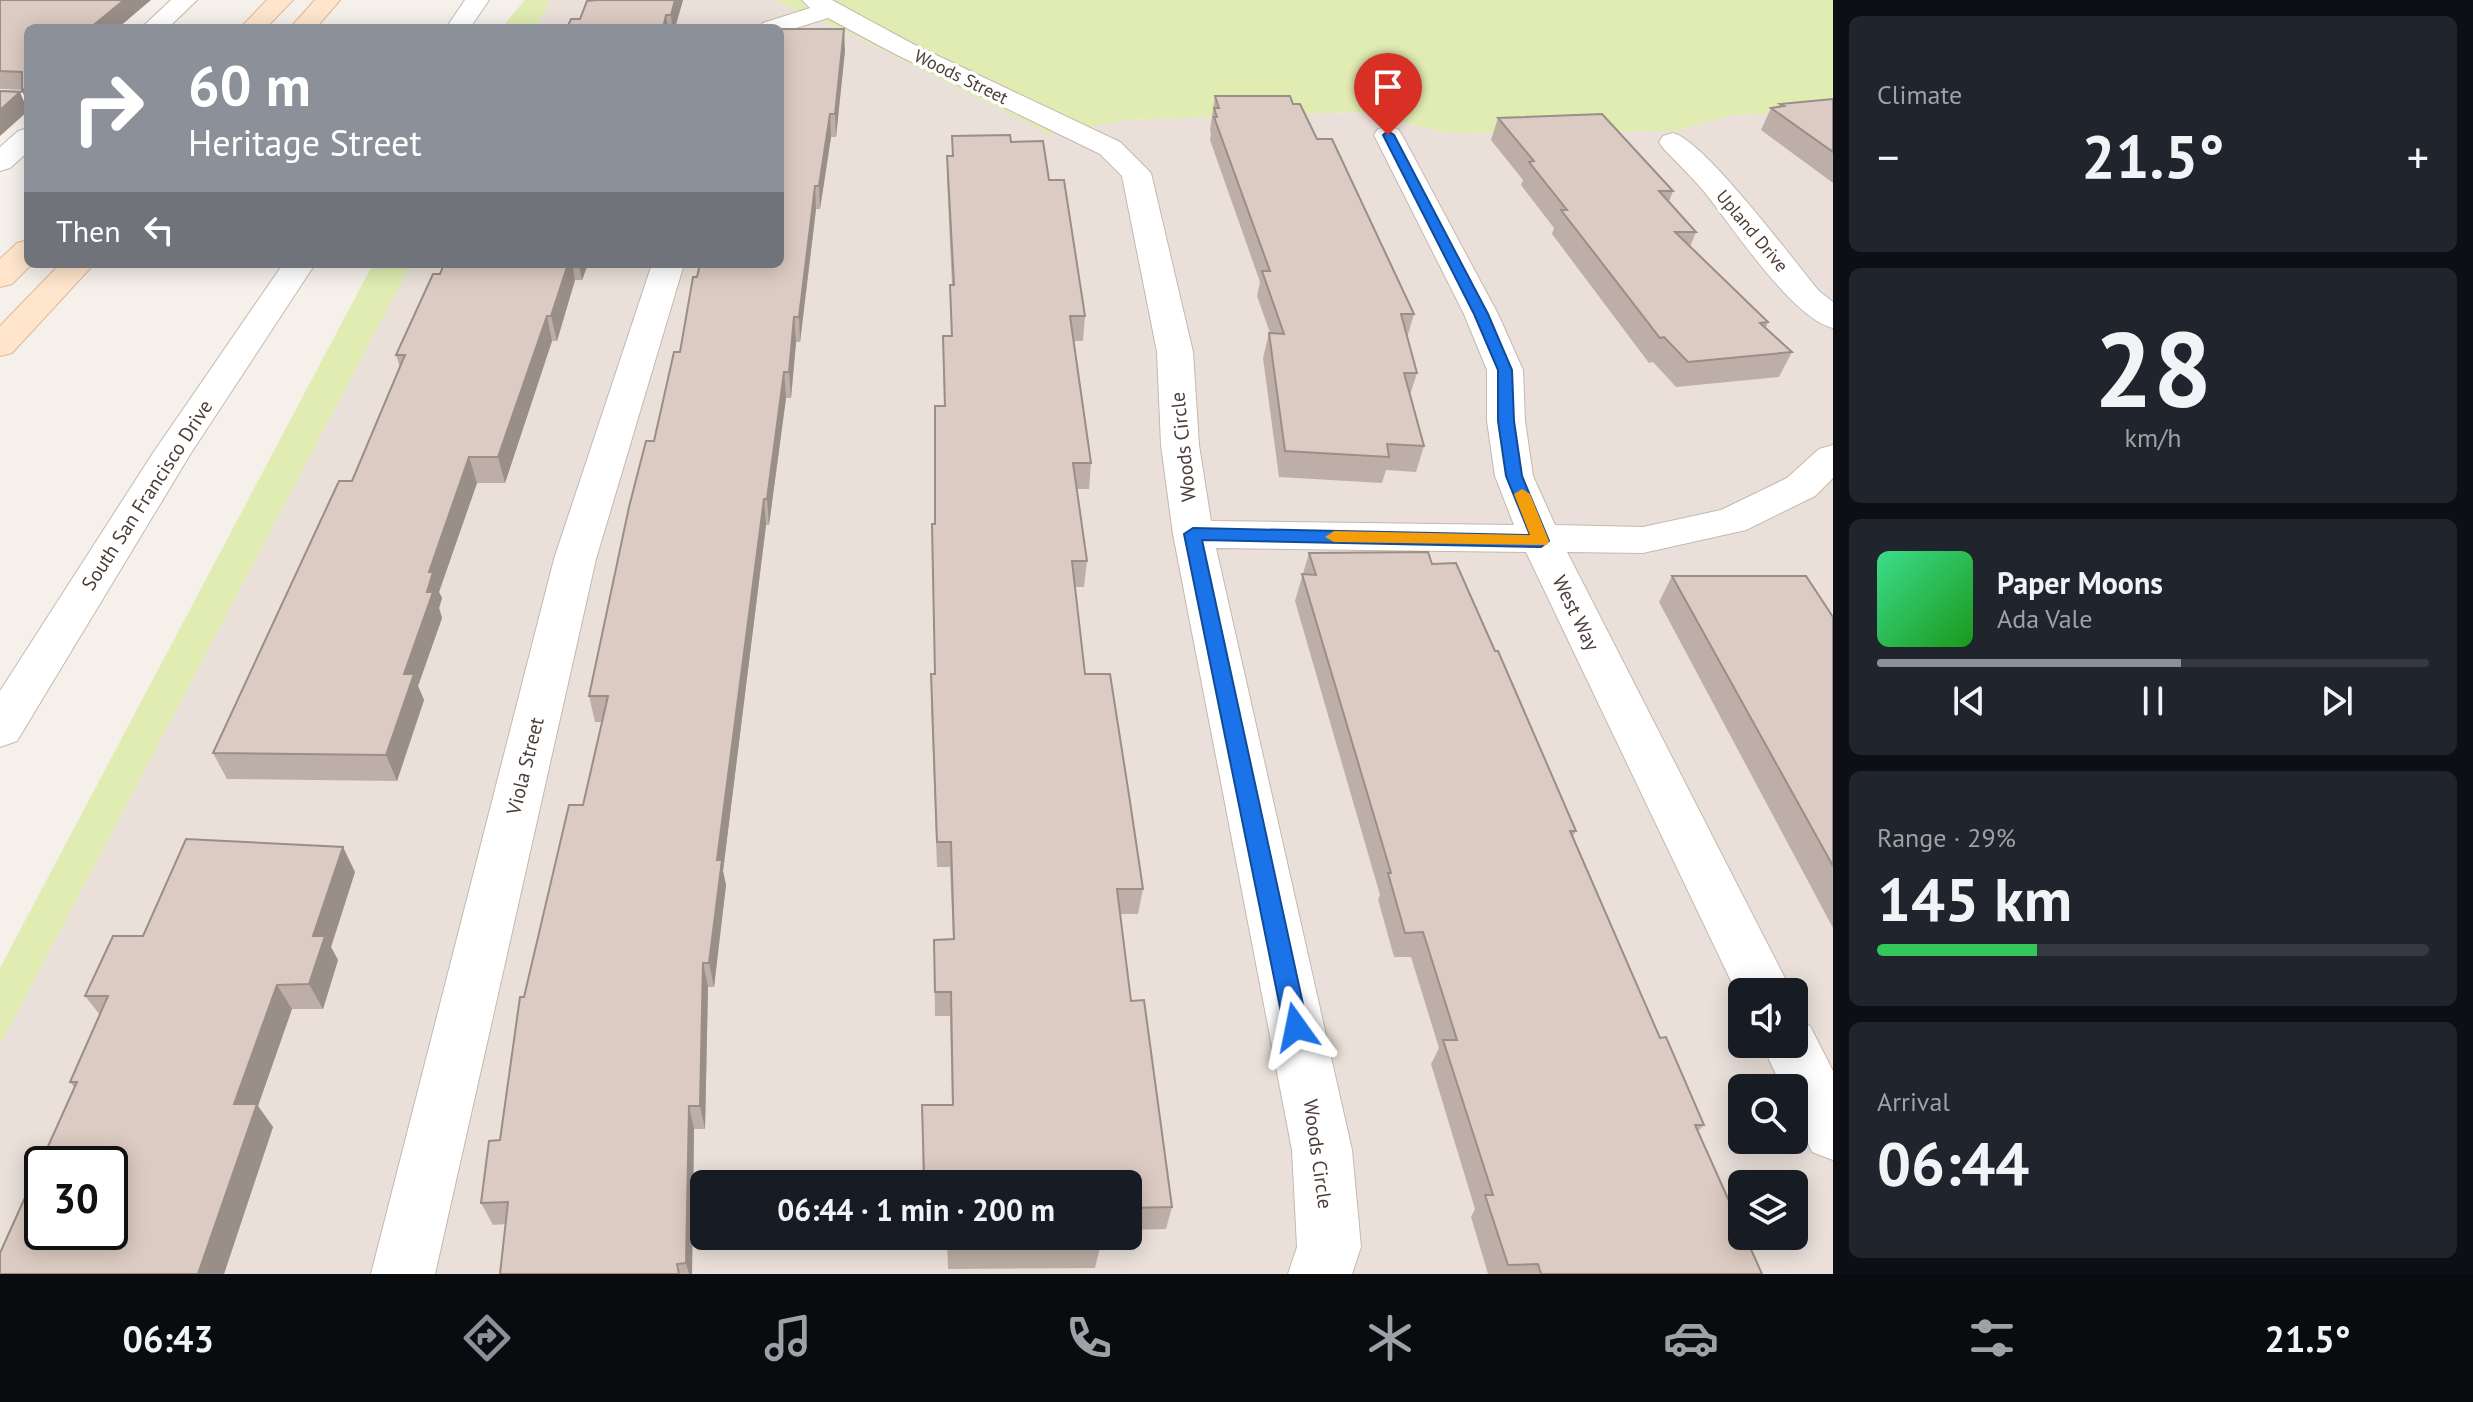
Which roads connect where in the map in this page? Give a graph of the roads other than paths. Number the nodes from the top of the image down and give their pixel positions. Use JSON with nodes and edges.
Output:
{"nodes":[{"id":1,"x":185,"y":0,"type":"edge"},
{"id":2,"x":281,"y":0,"type":"edge"},
{"id":3,"x":328,"y":0,"type":"edge"},
{"id":4,"x":477,"y":0,"type":"edge"},
{"id":5,"x":823,"y":5,"type":"edge"},
{"id":6,"x":158,"y":24,"type":"edge"},
{"id":7,"x":256,"y":24,"type":"edge"},
{"id":8,"x":306,"y":24,"type":"edge"},
{"id":9,"x":461,"y":24,"type":"edge"},
{"id":10,"x":781,"y":24,"type":"edge"},
{"id":11,"x":0,"y":99,"type":"edge"},
{"id":12,"x":24,"y":100,"type":"edge"},
{"id":13,"x":1388,"y":135,"type":"dead end"},
{"id":14,"x":24,"y":141,"type":"edge"},
{"id":15,"x":1673,"y":142,"type":"dead end"},
{"id":16,"x":1110,"y":148,"type":"joint"},
{"id":17,"x":0,"y":162,"type":"edge"},
{"id":18,"x":24,"y":254,"type":"edge"},
{"id":19,"x":74,"y":268,"type":"edge"},
{"id":20,"x":296,"y":268,"type":"edge"},
{"id":21,"x":667,"y":268,"type":"edge"},
{"id":22,"x":0,"y":277,"type":"edge"},
{"id":23,"x":1833,"y":318,"type":"edge"},
{"id":24,"x":0,"y":346,"type":"edge"},
{"id":25,"x":1833,"y":457,"type":"edge"},
{"id":26,"x":1193,"y":534,"type":"junction"},
{"id":27,"x":1541,"y":541,"type":"junction"},
{"id":28,"x":0,"y":729,"type":"edge"},
{"id":29,"x":1757,"y":978,"type":"edge"},
{"id":30,"x":1797,"y":1058,"type":"edge"},
{"id":31,"x":1833,"y":1132,"type":"edge"},
{"id":32,"x":403,"y":1274,"type":"edge"},
{"id":33,"x":1320,"y":1274,"type":"edge"}],
"edges":[{"from":1,"to":6,"type":"street"},
{"from":2,"to":7,"type":"main road"},
{"from":3,"to":8,"type":"main road"},
{"from":4,"to":9,"type":"street"},
{"from":5,"to":10,"type":"street"},
{"from":5,"to":16,"type":"street","name":"Woods Street"},
{"from":11,"to":12,"type":"street"},
{"from":13,"to":27,"type":"street","name":"West Way"},
{"from":14,"to":17,"type":"street"},
{"from":15,"to":23,"type":"street","name":"Upland Drive"},
{"from":16,"to":26,"type":"street","name":"Woods Circle"},
{"from":18,"to":22,"type":"main road"},
{"from":19,"to":24,"type":"main road"},
{"from":20,"to":28,"type":"street","name":"South San Francisco Drive"},
{"from":21,"to":32,"type":"street","name":"Viola Street"},
{"from":25,"to":27,"type":"street"},
{"from":26,"to":27,"type":"street"},
{"from":26,"to":33,"type":"street","name":"Woods Circle"},
{"from":27,"to":29,"type":"street","name":"West Way"},
{"from":30,"to":31,"type":"street"}]}
